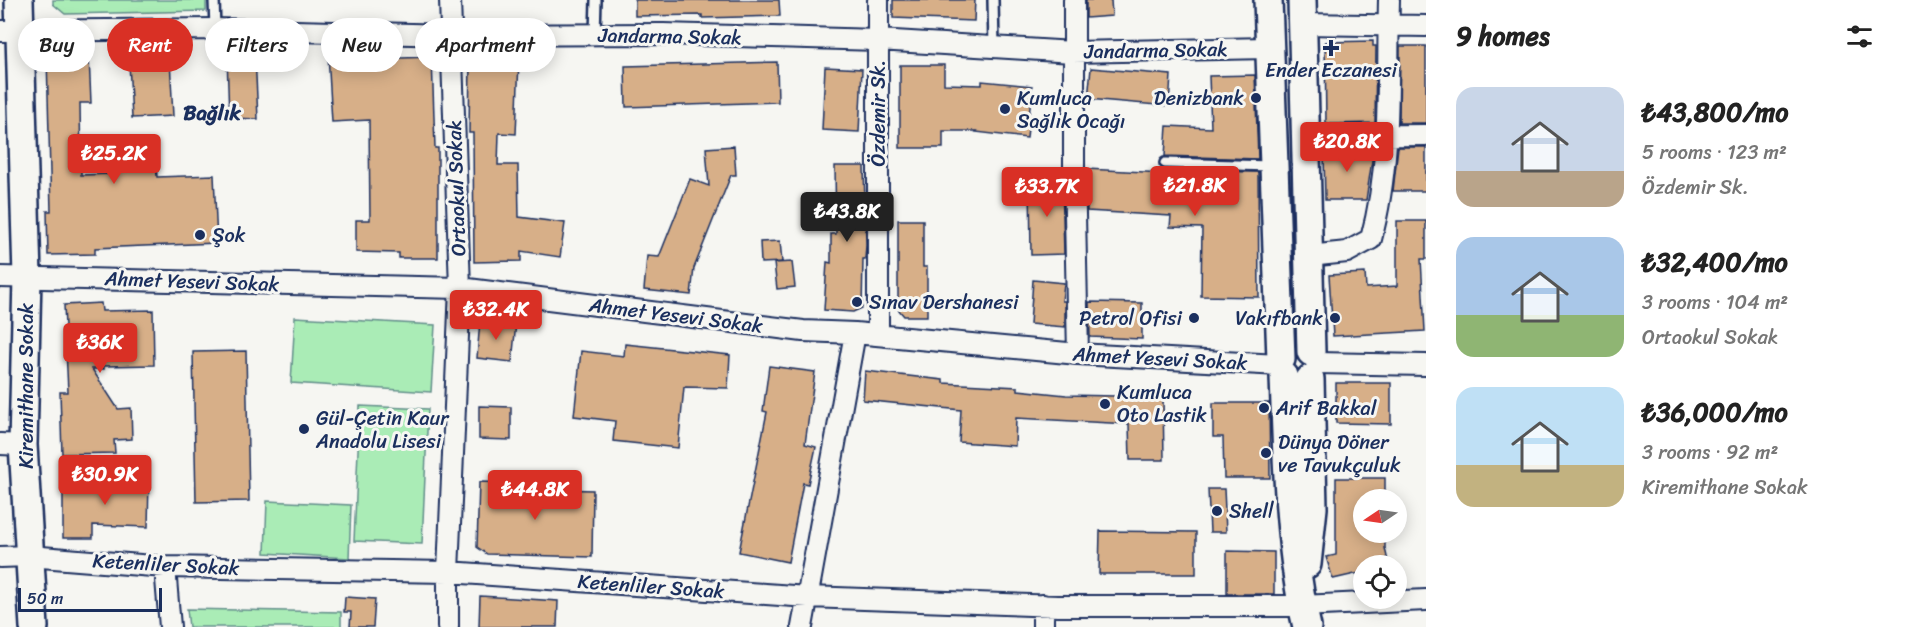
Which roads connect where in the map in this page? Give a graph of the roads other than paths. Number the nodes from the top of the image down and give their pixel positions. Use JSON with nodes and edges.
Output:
{"nodes":[{"id":1,"x":19,"y":0,"type":"edge"},
{"id":2,"x":214,"y":0,"type":"edge"},
{"id":3,"x":450,"y":0,"type":"edge"},
{"id":4,"x":596,"y":0,"type":"edge"},
{"id":5,"x":878,"y":0,"type":"edge"},
{"id":6,"x":993,"y":0,"type":"edge"},
{"id":7,"x":1074,"y":0,"type":"edge"},
{"id":8,"x":1268,"y":0,"type":"edge"},
{"id":9,"x":1389,"y":0,"type":"edge"},
{"id":10,"x":1303,"y":12,"type":"edge"},
{"id":11,"x":215,"y":18,"type":"edge"},
{"id":12,"x":450,"y":18,"type":"edge"},
{"id":13,"x":1389,"y":24,"type":"junction"},
{"id":14,"x":1426,"y":26,"type":"edge"},
{"id":15,"x":205,"y":29,"type":"edge"},
{"id":16,"x":10,"y":31,"type":"edge"},
{"id":17,"x":309,"y":31,"type":"edge"},
{"id":18,"x":415,"y":34,"type":"edge"},
{"id":19,"x":556,"y":34,"type":"edge"},
{"id":20,"x":595,"y":34,"type":"junction"},
{"id":21,"x":878,"y":40,"type":"junction"},
{"id":22,"x":994,"y":47,"type":"junction"},
{"id":23,"x":1268,"y":48,"type":"junction"},
{"id":24,"x":1073,"y":52,"type":"junction"},
{"id":25,"x":451,"y":72,"type":"edge"},
{"id":26,"x":1385,"y":135,"type":"junction"},
{"id":27,"x":1426,"y":135,"type":"edge"},
{"id":28,"x":1306,"y":136,"type":"junction"},
{"id":29,"x":1165,"y":163,"type":"dead end"},
{"id":30,"x":1273,"y":166,"type":"junction"},
{"id":31,"x":1309,"y":256,"type":"junction"},
{"id":32,"x":27,"y":277,"type":"junction"},
{"id":33,"x":0,"y":278,"type":"edge"},
{"id":34,"x":460,"y":288,"type":"junction"},
{"id":35,"x":855,"y":333,"type":"junction"},
{"id":36,"x":878,"y":335,"type":"junction"},
{"id":37,"x":1078,"y":354,"type":"junction"},
{"id":38,"x":1426,"y":365,"type":"edge"},
{"id":39,"x":1297,"y":366,"type":"junction"},
{"id":40,"x":11,"y":444,"type":"edge"},
{"id":41,"x":29,"y":556,"type":"junction"},
{"id":42,"x":0,"y":557,"type":"edge"},
{"id":43,"x":165,"y":567,"type":"junction"},
{"id":44,"x":448,"y":572,"type":"junction"},
{"id":45,"x":808,"y":597,"type":"junction"},
{"id":46,"x":1426,"y":600,"type":"edge"},
{"id":47,"x":1043,"y":605,"type":"junction"},
{"id":48,"x":1305,"y":617,"type":"edge"},
{"id":49,"x":33,"y":627,"type":"edge"},
{"id":50,"x":170,"y":627,"type":"edge"},
{"id":51,"x":448,"y":627,"type":"edge"},
{"id":52,"x":802,"y":627,"type":"edge"},
{"id":53,"x":1043,"y":627,"type":"edge"}],
"edges":[{"from":1,"to":16,"type":"street","name":"Kiremithane Sokak"},
{"from":2,"to":11,"type":"lane"},
{"from":3,"to":12,"type":"street","name":"Ortaokul Sokak"},
{"from":4,"to":20,"type":"lane"},
{"from":5,"to":21,"type":"street","name":"Özdemir Sk."},
{"from":6,"to":22,"type":"lane"},
{"from":7,"to":24,"type":"street"},
{"from":8,"to":23,"type":"street"},
{"from":9,"to":13,"type":"street"},
{"from":10,"to":13,"type":"street"},
{"from":10,"to":28,"type":"street"},
{"from":13,"to":14,"type":"street"},
{"from":13,"to":26,"type":"street"},
{"from":15,"to":16,"type":"street","name":"Jandarma Sokak"},
{"from":16,"to":32,"type":"street","name":"Kiremithane Sokak"},
{"from":17,"to":18,"type":"street","name":"Jandarma Sokak"},
{"from":19,"to":20,"type":"street","name":"Jandarma Sokak"},
{"from":20,"to":21,"type":"street","name":"Jandarma Sokak"},
{"from":21,"to":22,"type":"street","name":"Jandarma Sokak"},
{"from":21,"to":36,"type":"street","name":"Özdemir Sk."},
{"from":22,"to":24,"type":"street","name":"Jandarma Sokak"},
{"from":23,"to":24,"type":"street","name":"Jandarma Sokak"},
{"from":23,"to":30,"type":"street"},
{"from":24,"to":37,"type":"street"},
{"from":25,"to":34,"type":"street","name":"Ortaokul Sokak"},
{"from":26,"to":27,"type":"street"},
{"from":26,"to":28,"type":"street"},
{"from":26,"to":31,"type":"street"},
{"from":28,"to":31,"type":"street"},
{"from":29,"to":30,"type":"lane"},
{"from":30,"to":39,"type":"street"},
{"from":31,"to":39,"type":"street"},
{"from":32,"to":33,"type":"street","name":"Ahmet Yesevi Sokak"},
{"from":32,"to":34,"type":"street","name":"Ahmet Yesevi Sokak"},
{"from":32,"to":40,"type":"street","name":"Kiremithane Sokak"},
{"from":34,"to":35,"type":"street","name":"Ahmet Yesevi Sokak"},
{"from":34,"to":44,"type":"street","name":"Ortaokul Sokak"},
{"from":35,"to":36,"type":"street","name":"Ahmet Yesevi Sokak"},
{"from":35,"to":45,"type":"street"},
{"from":36,"to":37,"type":"street","name":"Ahmet Yesevi Sokak"},
{"from":37,"to":39,"type":"street","name":"Ahmet Yesevi Sokak"},
{"from":38,"to":39,"type":"street","name":"Ahmet Yesevi Sokak"},
{"from":39,"to":48,"type":"street"},
{"from":40,"to":41,"type":"street","name":"Kiremithane Sokak"},
{"from":41,"to":42,"type":"street","name":"Ketenliler Sokak"},
{"from":41,"to":43,"type":"street","name":"Ketenliler Sokak"},
{"from":41,"to":49,"type":"street","name":"Kiremithane Sokak"},
{"from":43,"to":44,"type":"street","name":"Ketenliler Sokak"},
{"from":43,"to":50,"type":"street"},
{"from":44,"to":45,"type":"street","name":"Ketenliler Sokak"},
{"from":44,"to":51,"type":"street","name":"Ortaokul Sokak"},
{"from":45,"to":47,"type":"street","name":"Ketenliler Sokak"},
{"from":45,"to":52,"type":"street"},
{"from":46,"to":48,"type":"street","name":"Ketenliler Sokak"},
{"from":47,"to":48,"type":"street","name":"Ketenliler Sokak"},
{"from":47,"to":53,"type":"street"}]}
